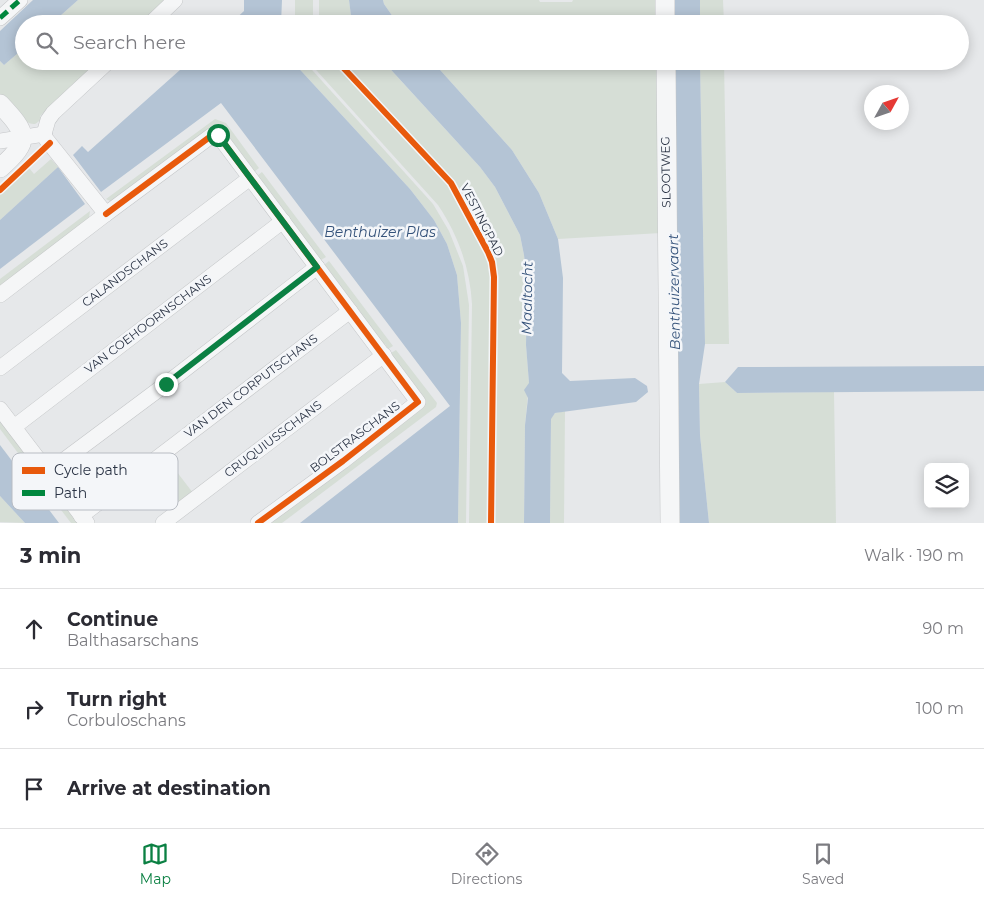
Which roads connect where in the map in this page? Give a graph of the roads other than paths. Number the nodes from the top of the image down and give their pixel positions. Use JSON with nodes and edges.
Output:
{"nodes":[{"id":1,"x":20,"y":0,"type":"edge"},
{"id":2,"x":175,"y":0,"type":"edge"},
{"id":3,"x":665,"y":0,"type":"edge"},
{"id":4,"x":159,"y":15,"type":"edge"},
{"id":5,"x":665,"y":15,"type":"edge"},
{"id":6,"x":0,"y":18,"type":"edge"},
{"id":7,"x":99,"y":70,"type":"edge"},
{"id":8,"x":666,"y":70,"type":"edge"},
{"id":9,"x":0,"y":104,"type":"edge"},
{"id":10,"x":44,"y":134,"type":"junction"},
{"id":11,"x":23,"y":138,"type":"junction"},
{"id":12,"x":0,"y":140,"type":"edge"},
{"id":13,"x":0,"y":168,"type":"edge"},
{"id":14,"x":250,"y":178,"type":"junction"},
{"id":15,"x":106,"y":214,"type":"junction"},
{"id":16,"x":283,"y":221,"type":"junction"},
{"id":17,"x":317,"y":267,"type":"junction"},
{"id":18,"x":0,"y":296,"type":"edge"},
{"id":19,"x":350,"y":311,"type":"junction"},
{"id":20,"x":384,"y":355,"type":"junction"},
{"id":21,"x":0,"y":368,"type":"edge"},
{"id":22,"x":0,"y":409,"type":"edge"},
{"id":23,"x":14,"y":427,"type":"junction"},
{"id":24,"x":34,"y":453,"type":"edge"},
{"id":25,"x":73,"y":453,"type":"edge"},
{"id":26,"x":168,"y":453,"type":"edge"},
{"id":27,"x":96,"y":510,"type":"edge"},
{"id":28,"x":84,"y":519,"type":"edge"},
{"id":29,"x":163,"y":523,"type":"edge"},
{"id":30,"x":258,"y":523,"type":"edge"},
{"id":31,"x":670,"y":523,"type":"edge"}],
"edges":[{"from":1,"to":6,"type":"street"},
{"from":2,"to":4,"type":"street"},
{"from":3,"to":5,"type":"street"},
{"from":7,"to":10,"type":"street"},
{"from":8,"to":31,"type":"street","name":"SLOOTWEG"},
{"from":9,"to":11,"type":"street"},
{"from":10,"to":11,"type":"street"},
{"from":10,"to":15,"type":"street"},
{"from":11,"to":12,"type":"street"},
{"from":11,"to":13,"type":"street"},
{"from":14,"to":15,"type":"street"},
{"from":14,"to":16,"type":"street"},
{"from":14,"to":21,"type":"street","name":"CALANDSCHANS"},
{"from":15,"to":18,"type":"street"},
{"from":16,"to":17,"type":"street"},
{"from":16,"to":23,"type":"street","name":"VAN COEHOORNSCHANS"},
{"from":17,"to":19,"type":"street"},
{"from":17,"to":25,"type":"street"},
{"from":19,"to":20,"type":"street"},
{"from":19,"to":26,"type":"street","name":"VAN DEN CORPUTSCHANS"},
{"from":20,"to":29,"type":"street","name":"CRUQUIUSSCHANS"},
{"from":20,"to":30,"type":"street","name":"BOLSTRASCHANS"},
{"from":22,"to":23,"type":"street"},
{"from":23,"to":24,"type":"street"},
{"from":27,"to":28,"type":"street","name":"VAN DEN CORPUTSCHANS"}]}
